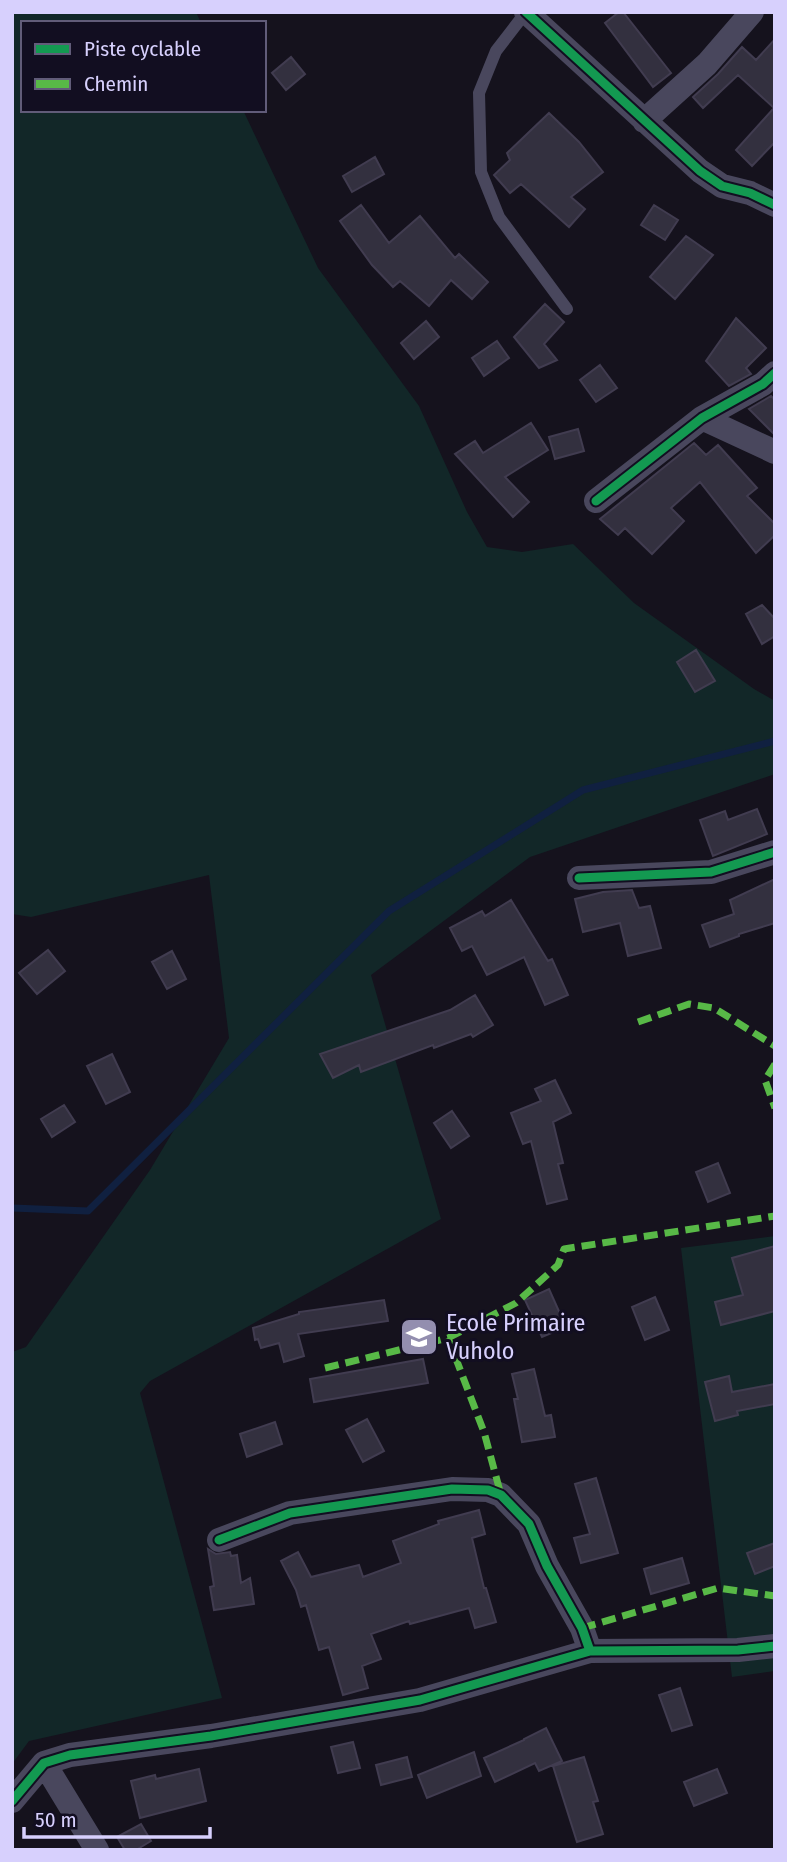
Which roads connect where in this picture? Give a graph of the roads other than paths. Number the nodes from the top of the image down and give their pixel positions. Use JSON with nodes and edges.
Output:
{"nodes":[{"id":1,"x":526,"y":12,"type":"edge"},
{"id":2,"x":752,"y":12,"type":"edge"},
{"id":3,"x":644,"y":121,"type":"junction"},
{"id":4,"x":775,"y":205,"type":"edge"},
{"id":5,"x":566,"y":309,"type":"dead end"},
{"id":6,"x":775,"y":373,"type":"edge"},
{"id":7,"x":702,"y":418,"type":"junction"},
{"id":8,"x":775,"y":452,"type":"edge"},
{"id":9,"x":596,"y":501,"type":"dead end"},
{"id":10,"x":775,"y":852,"type":"edge"},
{"id":11,"x":579,"y":878,"type":"dead end"},
{"id":12,"x":219,"y":1540,"type":"dead end"},
{"id":13,"x":775,"y":1646,"type":"edge"},
{"id":14,"x":590,"y":1651,"type":"junction"},
{"id":15,"x":44,"y":1763,"type":"junction"},
{"id":16,"x":12,"y":1801,"type":"edge"},
{"id":17,"x":97,"y":1850,"type":"edge"}],
"edges":[{"from":1,"to":3,"type":"street"},
{"from":1,"to":5,"type":"lane"},
{"from":2,"to":3,"type":"street"},
{"from":3,"to":4,"type":"street"},
{"from":6,"to":7,"type":"street"},
{"from":7,"to":8,"type":"street"},
{"from":7,"to":9,"type":"street"},
{"from":10,"to":11,"type":"street"},
{"from":12,"to":14,"type":"street"},
{"from":13,"to":14,"type":"street"},
{"from":14,"to":15,"type":"street"},
{"from":15,"to":16,"type":"street"},
{"from":15,"to":17,"type":"street"}]}
